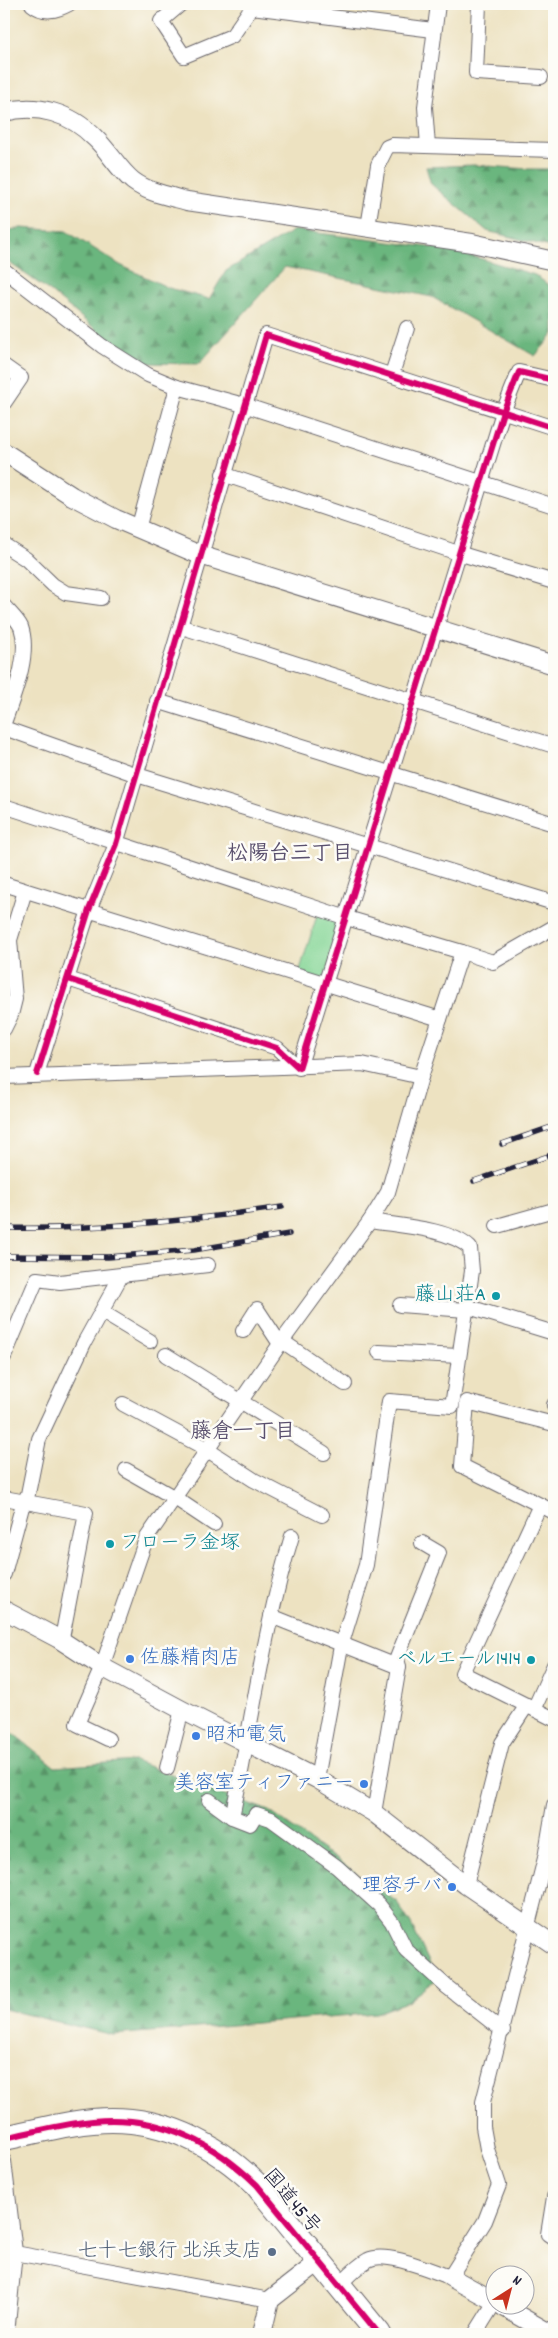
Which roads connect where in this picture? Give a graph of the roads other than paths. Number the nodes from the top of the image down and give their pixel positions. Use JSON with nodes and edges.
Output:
{"nodes":[{"id":1,"x":32,"y":4,"type":"edge"},
{"id":2,"x":69,"y":4,"type":"edge"},
{"id":3,"x":181,"y":4,"type":"edge"},
{"id":4,"x":438,"y":4,"type":"edge"},
{"id":5,"x":480,"y":4,"type":"edge"},
{"id":6,"x":433,"y":30,"type":"junction"},
{"id":7,"x":541,"y":77,"type":"dead end"},
{"id":8,"x":4,"y":112,"type":"edge"},
{"id":9,"x":428,"y":146,"type":"junction"},
{"id":10,"x":554,"y":150,"type":"edge"},
{"id":11,"x":368,"y":227,"type":"junction"},
{"id":12,"x":554,"y":261,"type":"edge"},
{"id":13,"x":4,"y":270,"type":"edge"},
{"id":14,"x":406,"y":328,"type":"dead end"},
{"id":15,"x":4,"y":366,"type":"edge"},
{"id":16,"x":392,"y":374,"type":"junction"},
{"id":17,"x":554,"y":380,"type":"edge"},
{"id":18,"x":177,"y":387,"type":"junction"},
{"id":19,"x":4,"y":403,"type":"edge"},
{"id":20,"x":244,"y":405,"type":"junction"},
{"id":21,"x":503,"y":412,"type":"junction"},
{"id":22,"x":554,"y":428,"type":"edge"},
{"id":23,"x":4,"y":452,"type":"edge"},
{"id":24,"x":223,"y":474,"type":"junction"},
{"id":25,"x":480,"y":483,"type":"junction"},
{"id":26,"x":554,"y":506,"type":"edge"},
{"id":27,"x":138,"y":529,"type":"junction"},
{"id":28,"x":4,"y":545,"type":"edge"},
{"id":29,"x":458,"y":553,"type":"junction"},
{"id":30,"x":200,"y":555,"type":"junction"},
{"id":31,"x":554,"y":582,"type":"edge"},
{"id":32,"x":101,"y":598,"type":"dead end"},
{"id":33,"x":4,"y":606,"type":"edge"},
{"id":34,"x":182,"y":627,"type":"junction"},
{"id":35,"x":435,"y":629,"type":"junction"},
{"id":36,"x":554,"y":665,"type":"edge"},
{"id":37,"x":413,"y":699,"type":"junction"},
{"id":38,"x":157,"y":702,"type":"junction"},
{"id":39,"x":4,"y":723,"type":"edge"},
{"id":40,"x":4,"y":728,"type":"edge"},
{"id":41,"x":554,"y":746,"type":"edge"},
{"id":42,"x":391,"y":772,"type":"junction"},
{"id":43,"x":136,"y":774,"type":"junction"},
{"id":44,"x":4,"y":806,"type":"edge"},
{"id":45,"x":554,"y":824,"type":"edge"},
{"id":46,"x":116,"y":844,"type":"junction"},
{"id":47,"x":370,"y":846,"type":"junction"},
{"id":48,"x":4,"y":884,"type":"edge"},
{"id":49,"x":26,"y":891,"type":"junction"},
{"id":50,"x":554,"y":904,"type":"edge"},
{"id":51,"x":89,"y":910,"type":"junction"},
{"id":52,"x":347,"y":918,"type":"junction"},
{"id":53,"x":554,"y":927,"type":"edge"},
{"id":54,"x":462,"y":952,"type":"junction"},
{"id":55,"x":68,"y":980,"type":"junction"},
{"id":56,"x":326,"y":985,"type":"junction"},
{"id":57,"x":440,"y":1020,"type":"junction"},
{"id":58,"x":4,"y":1029,"type":"edge"},
{"id":59,"x":299,"y":1068,"type":"junction"},
{"id":60,"x":37,"y":1074,"type":"junction"},
{"id":61,"x":4,"y":1077,"type":"edge"},
{"id":62,"x":422,"y":1077,"type":"junction"},
{"id":63,"x":554,"y":1210,"type":"edge"},
{"id":64,"x":370,"y":1221,"type":"junction"},
{"id":65,"x":497,"y":1226,"type":"dead end"},
{"id":66,"x":208,"y":1265,"type":"dead end"},
{"id":67,"x":121,"y":1276,"type":"junction"},
{"id":68,"x":400,"y":1305,"type":"dead end"},
{"id":69,"x":466,"y":1310,"type":"junction"},
{"id":70,"x":102,"y":1312,"type":"junction"},
{"id":71,"x":243,"y":1331,"type":"dead end"},
{"id":72,"x":554,"y":1333,"type":"edge"},
{"id":73,"x":150,"y":1340,"type":"dead end"},
{"id":74,"x":280,"y":1343,"type":"junction"},
{"id":75,"x":379,"y":1352,"type":"dead end"},
{"id":76,"x":166,"y":1355,"type":"dead end"},
{"id":77,"x":459,"y":1356,"type":"junction"},
{"id":78,"x":4,"y":1357,"type":"edge"},
{"id":79,"x":346,"y":1384,"type":"dead end"},
{"id":80,"x":240,"y":1402,"type":"junction"},
{"id":81,"x":123,"y":1404,"type":"dead end"},
{"id":82,"x":554,"y":1424,"type":"edge"},
{"id":83,"x":207,"y":1452,"type":"junction"},
{"id":84,"x":324,"y":1452,"type":"dead end"},
{"id":85,"x":126,"y":1470,"type":"dead end"},
{"id":86,"x":4,"y":1498,"type":"edge"},
{"id":87,"x":175,"y":1498,"type":"junction"},
{"id":88,"x":26,"y":1502,"type":"junction"},
{"id":89,"x":540,"y":1505,"type":"junction"},
{"id":90,"x":554,"y":1512,"type":"edge"},
{"id":91,"x":322,"y":1515,"type":"dead end"},
{"id":92,"x":214,"y":1524,"type":"dead end"},
{"id":93,"x":292,"y":1536,"type":"dead end"},
{"id":94,"x":422,"y":1543,"type":"dead end"},
{"id":95,"x":4,"y":1574,"type":"edge"},
{"id":96,"x":4,"y":1610,"type":"edge"},
{"id":97,"x":271,"y":1616,"type":"junction"},
{"id":98,"x":59,"y":1639,"type":"junction"},
{"id":99,"x":341,"y":1646,"type":"junction"},
{"id":100,"x":554,"y":1665,"type":"edge"},
{"id":101,"x":102,"y":1667,"type":"junction"},
{"id":102,"x":399,"y":1667,"type":"junction"},
{"id":103,"x":531,"y":1707,"type":"junction"},
{"id":104,"x":182,"y":1710,"type":"junction"},
{"id":105,"x":554,"y":1719,"type":"edge"},
{"id":106,"x":108,"y":1739,"type":"dead end"},
{"id":107,"x":248,"y":1743,"type":"junction"},
{"id":108,"x":167,"y":1768,"type":"dead end"},
{"id":109,"x":317,"y":1779,"type":"junction"},
{"id":110,"x":209,"y":1800,"type":"dead end"},
{"id":111,"x":554,"y":1806,"type":"edge"},
{"id":112,"x":374,"y":1813,"type":"junction"},
{"id":113,"x":232,"y":1817,"type":"junction"},
{"id":114,"x":551,"y":1860,"type":"edge"},
{"id":115,"x":466,"y":1884,"type":"junction"},
{"id":116,"x":526,"y":1924,"type":"junction"},
{"id":117,"x":554,"y":1945,"type":"edge"},
{"id":118,"x":503,"y":2031,"type":"junction"},
{"id":119,"x":4,"y":2138,"type":"edge"},
{"id":120,"x":4,"y":2161,"type":"edge"},
{"id":121,"x":554,"y":2197,"type":"edge"},
{"id":122,"x":554,"y":2238,"type":"edge"},
{"id":123,"x":10,"y":2251,"type":"edge"},
{"id":124,"x":320,"y":2261,"type":"junction"},
{"id":125,"x":450,"y":2277,"type":"junction"},
{"id":126,"x":339,"y":2285,"type":"junction"},
{"id":127,"x":486,"y":2297,"type":"edge"},
{"id":128,"x":270,"y":2300,"type":"junction"},
{"id":129,"x":486,"y":2316,"type":"edge"},
{"id":130,"x":520,"y":2316,"type":"edge"},
{"id":131,"x":7,"y":2334,"type":"edge"},
{"id":132,"x":262,"y":2334,"type":"edge"},
{"id":133,"x":379,"y":2334,"type":"edge"},
{"id":134,"x":475,"y":2334,"type":"edge"},
{"id":135,"x":551,"y":2334,"type":"edge"}],
"edges":[{"from":1,"to":2,"type":"street"},
{"from":3,"to":6,"type":"street"},
{"from":4,"to":6,"type":"street"},
{"from":5,"to":7,"type":"street"},
{"from":6,"to":9,"type":"street"},
{"from":8,"to":11,"type":"street"},
{"from":9,"to":10,"type":"street"},
{"from":9,"to":11,"type":"street"},
{"from":11,"to":12,"type":"street"},
{"from":13,"to":18,"type":"street"},
{"from":14,"to":16,"type":"street"},
{"from":15,"to":19,"type":"street"},
{"from":16,"to":20,"type":"street"},
{"from":16,"to":21,"type":"street"},
{"from":17,"to":21,"type":"street"},
{"from":18,"to":20,"type":"street"},
{"from":18,"to":27,"type":"street"},
{"from":20,"to":24,"type":"street"},
{"from":20,"to":25,"type":"street"},
{"from":21,"to":22,"type":"street"},
{"from":21,"to":25,"type":"street"},
{"from":23,"to":27,"type":"street"},
{"from":24,"to":29,"type":"street"},
{"from":24,"to":30,"type":"street"},
{"from":25,"to":26,"type":"street"},
{"from":25,"to":29,"type":"street"},
{"from":27,"to":30,"type":"street"},
{"from":28,"to":32,"type":"street"},
{"from":29,"to":31,"type":"street"},
{"from":29,"to":35,"type":"street"},
{"from":30,"to":34,"type":"street"},
{"from":30,"to":35,"type":"street"},
{"from":33,"to":39,"type":"street"},
{"from":34,"to":37,"type":"street"},
{"from":34,"to":38,"type":"street"},
{"from":35,"to":36,"type":"street"},
{"from":35,"to":37,"type":"street"},
{"from":37,"to":41,"type":"street"},
{"from":37,"to":42,"type":"street"},
{"from":38,"to":42,"type":"street"},
{"from":38,"to":43,"type":"street"},
{"from":40,"to":43,"type":"street"},
{"from":42,"to":45,"type":"street"},
{"from":42,"to":47,"type":"street"},
{"from":43,"to":46,"type":"street"},
{"from":43,"to":47,"type":"street"},
{"from":44,"to":46,"type":"street"},
{"from":46,"to":51,"type":"street"},
{"from":46,"to":52,"type":"street"},
{"from":47,"to":50,"type":"street"},
{"from":47,"to":52,"type":"street"},
{"from":48,"to":49,"type":"street"},
{"from":49,"to":51,"type":"street"},
{"from":49,"to":58,"type":"street"},
{"from":51,"to":55,"type":"street"},
{"from":51,"to":56,"type":"street"},
{"from":52,"to":54,"type":"street"},
{"from":52,"to":56,"type":"street"},
{"from":53,"to":54,"type":"street"},
{"from":54,"to":57,"type":"street"},
{"from":55,"to":59,"type":"street"},
{"from":55,"to":60,"type":"street"},
{"from":56,"to":57,"type":"street"},
{"from":56,"to":59,"type":"street"},
{"from":57,"to":62,"type":"street"},
{"from":59,"to":60,"type":"street"},
{"from":59,"to":62,"type":"street"},
{"from":60,"to":61,"type":"street"},
{"from":62,"to":64,"type":"street"},
{"from":63,"to":65,"type":"street"},
{"from":64,"to":69,"type":"street"},
{"from":64,"to":74,"type":"street"},
{"from":66,"to":67,"type":"street"},
{"from":67,"to":70,"type":"street"},
{"from":67,"to":78,"type":"street"},
{"from":68,"to":69,"type":"street"},
{"from":69,"to":72,"type":"street"},
{"from":69,"to":77,"type":"street"},
{"from":70,"to":73,"type":"street"},
{"from":70,"to":88,"type":"street"},
{"from":71,"to":74,"type":"street"},
{"from":74,"to":79,"type":"street"},
{"from":74,"to":80,"type":"street"},
{"from":75,"to":77,"type":"street"},
{"from":76,"to":80,"type":"street"},
{"from":77,"to":99,"type":"street"},
{"from":80,"to":83,"type":"street"},
{"from":80,"to":84,"type":"street"},
{"from":81,"to":83,"type":"street"},
{"from":82,"to":89,"type":"street"},
{"from":83,"to":87,"type":"street"},
{"from":83,"to":91,"type":"street"},
{"from":85,"to":87,"type":"street"},
{"from":86,"to":88,"type":"street"},
{"from":87,"to":92,"type":"street"},
{"from":87,"to":101,"type":"street"},
{"from":88,"to":95,"type":"street"},
{"from":88,"to":98,"type":"street"},
{"from":89,"to":90,"type":"street"},
{"from":89,"to":103,"type":"street"},
{"from":93,"to":97,"type":"street"},
{"from":94,"to":102,"type":"street"},
{"from":96,"to":98,"type":"street"},
{"from":97,"to":99,"type":"street"},
{"from":97,"to":107,"type":"street"},
{"from":98,"to":101,"type":"street"},
{"from":99,"to":102,"type":"street"},
{"from":99,"to":109,"type":"street"},
{"from":100,"to":103,"type":"street"},
{"from":101,"to":104,"type":"street"},
{"from":101,"to":106,"type":"street"},
{"from":102,"to":112,"type":"street"},
{"from":103,"to":105,"type":"street"},
{"from":103,"to":115,"type":"street"},
{"from":104,"to":107,"type":"street"},
{"from":104,"to":108,"type":"street"},
{"from":107,"to":109,"type":"street"},
{"from":107,"to":113,"type":"street"},
{"from":109,"to":112,"type":"street"},
{"from":110,"to":113,"type":"street"},
{"from":111,"to":114,"type":"street"},
{"from":112,"to":115,"type":"street"},
{"from":113,"to":118,"type":"street"},
{"from":114,"to":116,"type":"street"},
{"from":115,"to":116,"type":"street"},
{"from":116,"to":117,"type":"street"},
{"from":116,"to":118,"type":"street"},
{"from":118,"to":125,"type":"street"},
{"from":119,"to":124,"type":"highway","name":"国道45号"},
{"from":120,"to":123,"type":"street"},
{"from":121,"to":122,"type":"street"},
{"from":123,"to":128,"type":"street"},
{"from":123,"to":131,"type":"street"},
{"from":124,"to":126,"type":"highway","name":"国道45号"},
{"from":124,"to":128,"type":"street"},
{"from":125,"to":126,"type":"street"},
{"from":125,"to":127,"type":"street"},
{"from":126,"to":133,"type":"highway","name":"国道45号"},
{"from":128,"to":132,"type":"street"},
{"from":129,"to":134,"type":"street"},
{"from":130,"to":135,"type":"street"}]}
